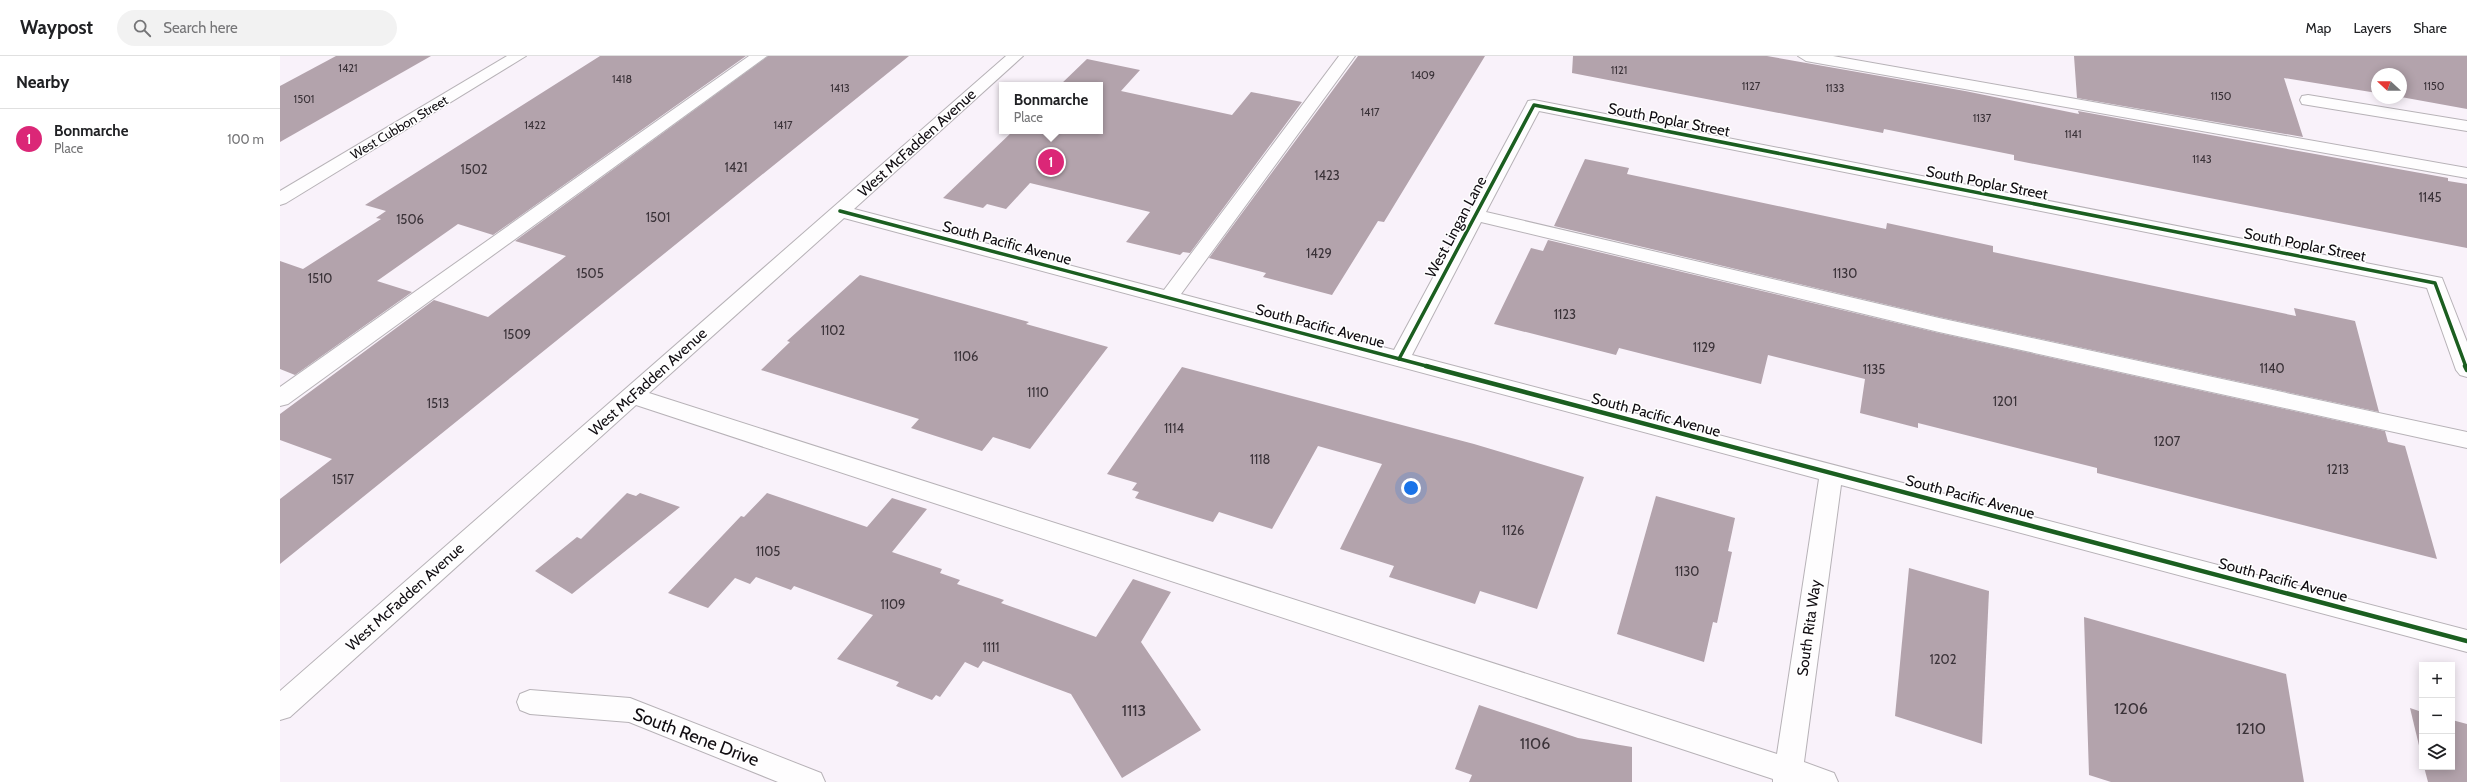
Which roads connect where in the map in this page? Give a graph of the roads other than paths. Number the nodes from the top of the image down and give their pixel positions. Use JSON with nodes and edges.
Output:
{"nodes":[{"id":1,"x":518,"y":56,"type":"edge"},
{"id":2,"x":760,"y":56,"type":"edge"},
{"id":3,"x":1015,"y":56,"type":"edge"},
{"id":4,"x":1347,"y":56,"type":"edge"},
{"id":5,"x":1806,"y":56,"type":"edge"},
{"id":6,"x":2308,"y":100,"type":"dead end"},
{"id":7,"x":1534,"y":106,"type":"joint"},
{"id":8,"x":2467,"y":126,"type":"edge"},
{"id":9,"x":2467,"y":173,"type":"edge"},
{"id":10,"x":280,"y":199,"type":"edge"},
{"id":11,"x":840,"y":211,"type":"junction"},
{"id":12,"x":1476,"y":215,"type":"junction"},
{"id":13,"x":1168,"y":298,"type":"junction"},
{"id":14,"x":1399,"y":359,"type":"junction"},
{"id":15,"x":2467,"y":370,"type":"edge"},
{"id":16,"x":632,"y":396,"type":"junction"},
{"id":17,"x":280,"y":398,"type":"edge"},
{"id":18,"x":2467,"y":440,"type":"edge"},
{"id":19,"x":1831,"y":473,"type":"junction"},
{"id":20,"x":2467,"y":641,"type":"edge"},
{"id":21,"x":530,"y":702,"type":"dead end"},
{"id":22,"x":280,"y":708,"type":"edge"},
{"id":23,"x":1788,"y":776,"type":"edge"},
{"id":24,"x":811,"y":782,"type":"edge"},
{"id":25,"x":1824,"y":782,"type":"edge"}],
"edges":[{"from":1,"to":10,"type":"street","name":"West Cubbon Street"},
{"from":2,"to":17,"type":"street"},
{"from":3,"to":11,"type":"street","name":"West McFadden Avenue"},
{"from":4,"to":13,"type":"street"},
{"from":5,"to":9,"type":"street"},
{"from":6,"to":8,"type":"street"},
{"from":7,"to":12,"type":"street","name":"West Lingan Lane"},
{"from":7,"to":15,"type":"street","name":"South Poplar Street"},
{"from":11,"to":13,"type":"street","name":"South Pacific Avenue"},
{"from":11,"to":16,"type":"street","name":"West McFadden Avenue"},
{"from":12,"to":14,"type":"street","name":"West Lingan Lane"},
{"from":12,"to":18,"type":"street"},
{"from":13,"to":14,"type":"street","name":"South Pacific Avenue"},
{"from":14,"to":19,"type":"street","name":"South Pacific Avenue"},
{"from":16,"to":22,"type":"street","name":"West McFadden Avenue"},
{"from":16,"to":23,"type":"street"},
{"from":19,"to":20,"type":"street","name":"South Pacific Avenue"},
{"from":19,"to":23,"type":"street","name":"South Rita Way"},
{"from":21,"to":24,"type":"street","name":"South Rene Drive"},
{"from":23,"to":25,"type":"street"}]}
